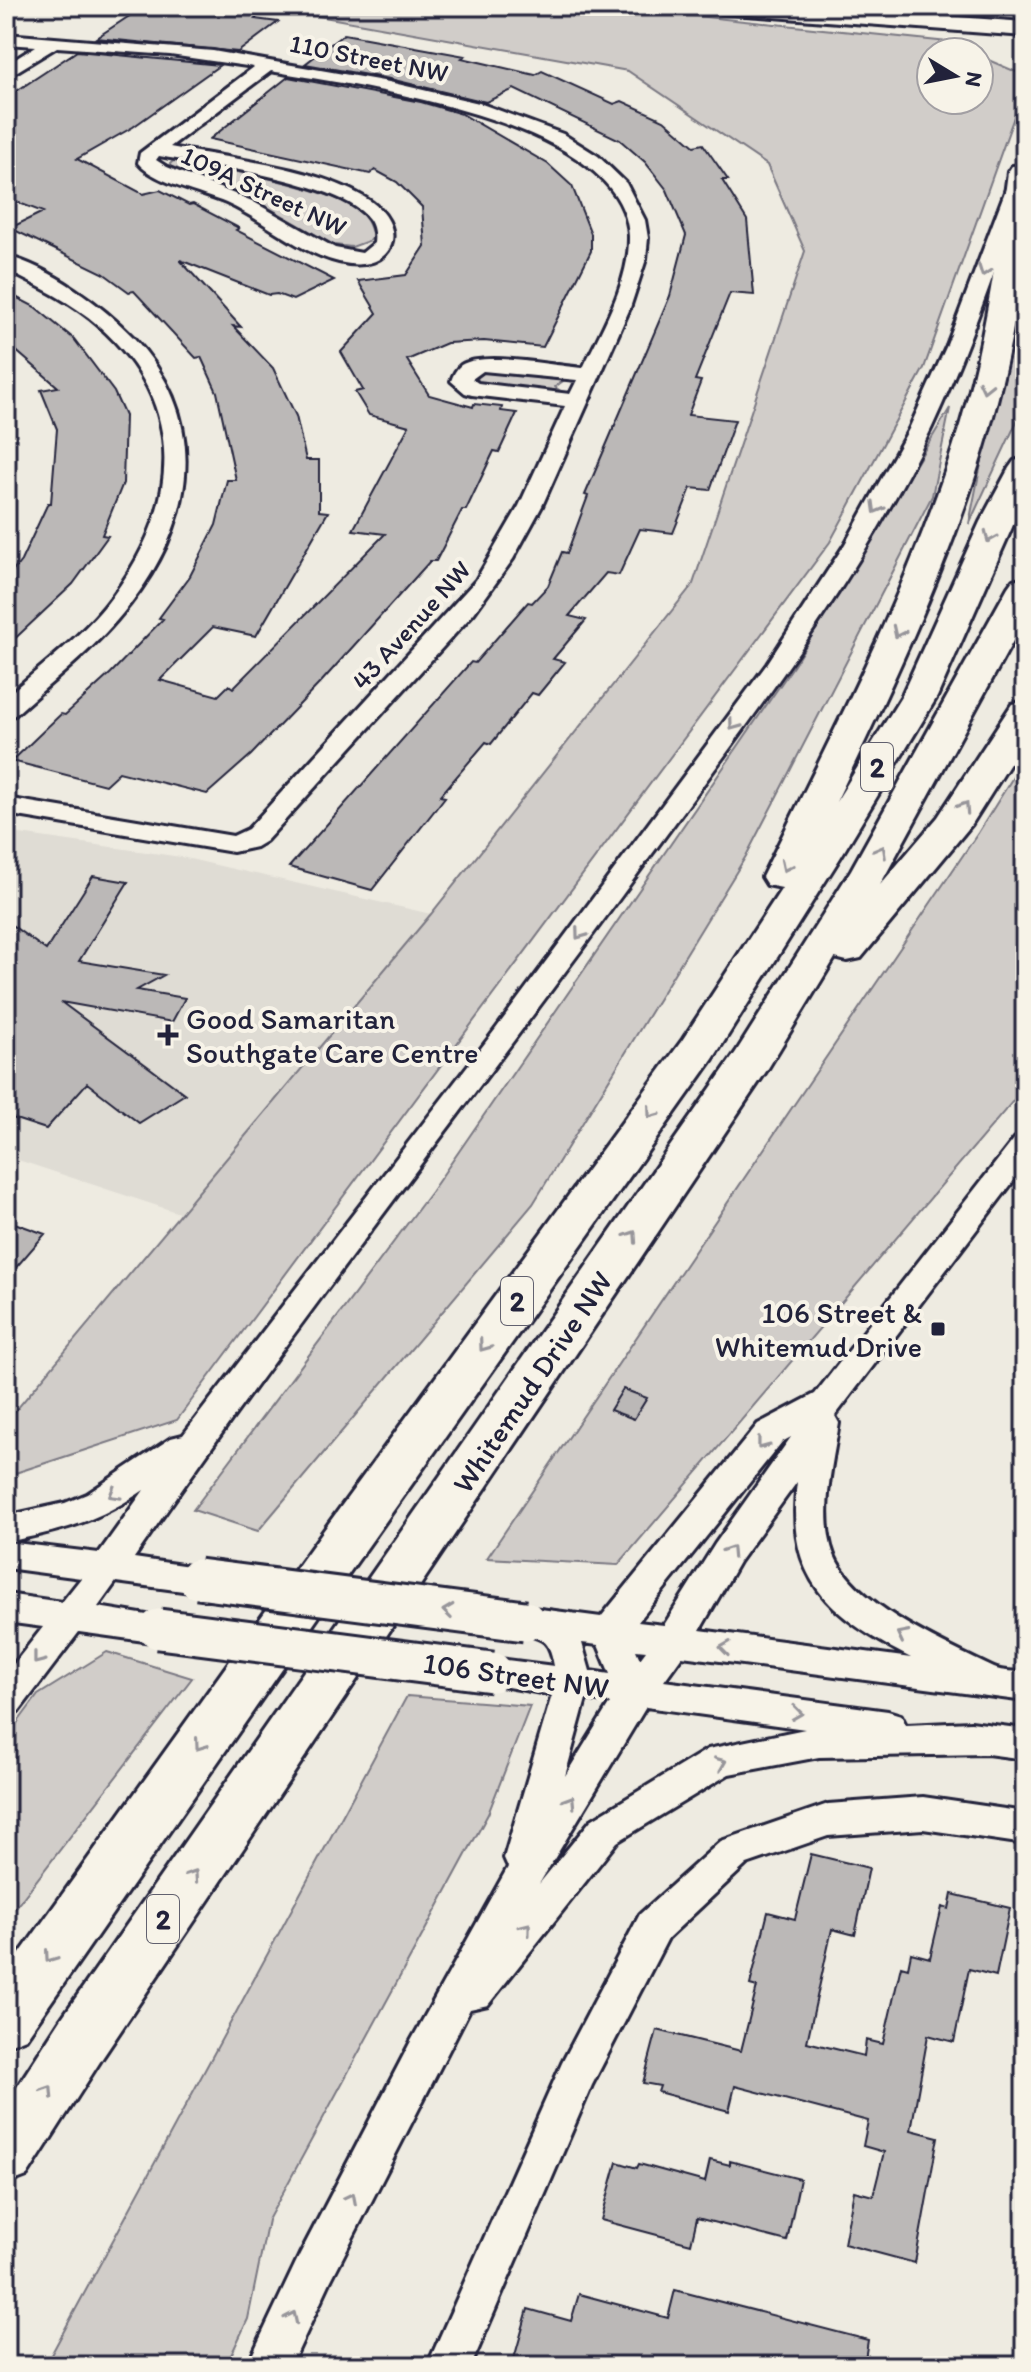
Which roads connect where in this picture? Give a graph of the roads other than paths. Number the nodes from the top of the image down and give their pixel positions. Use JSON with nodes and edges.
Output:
{"nodes":[{"id":1,"x":720,"y":6,"type":"edge"},
{"id":2,"x":864,"y":19,"type":"junction"},
{"id":3,"x":1025,"y":29,"type":"edge"},
{"id":4,"x":6,"y":39,"type":"edge"},
{"id":5,"x":53,"y":42,"type":"junction"},
{"id":6,"x":1011,"y":49,"type":"dead end"},
{"id":7,"x":268,"y":65,"type":"junction"},
{"id":8,"x":6,"y":73,"type":"edge"},
{"id":9,"x":150,"y":153,"type":"junction"},
{"id":10,"x":1023,"y":167,"type":"edge"},
{"id":11,"x":609,"y":177,"type":"joint"},
{"id":12,"x":6,"y":262,"type":"edge"},
{"id":13,"x":590,"y":375,"type":"junction"},
{"id":14,"x":577,"y":401,"type":"junction"},
{"id":15,"x":1025,"y":468,"type":"edge"},
{"id":16,"x":1025,"y":587,"type":"edge"},
{"id":17,"x":6,"y":710,"type":"edge"},
{"id":18,"x":1025,"y":712,"type":"edge"},
{"id":19,"x":6,"y":806,"type":"edge"},
{"id":20,"x":698,"y":1049,"type":"junction"},
{"id":21,"x":752,"y":1060,"type":"junction"},
{"id":22,"x":1025,"y":1145,"type":"edge"},
{"id":23,"x":827,"y":1402,"type":"junction"},
{"id":24,"x":201,"y":1434,"type":"junction"},
{"id":25,"x":6,"y":1529,"type":"edge"},
{"id":26,"x":6,"y":1555,"type":"edge"},
{"id":27,"x":107,"y":1569,"type":"junction"},
{"id":28,"x":6,"y":1608,"type":"edge"},
{"id":29,"x":71,"y":1616,"type":"junction"},
{"id":30,"x":538,"y":1623,"type":"junction"},
{"id":31,"x":610,"y":1631,"type":"junction"},
{"id":32,"x":673,"y":1640,"type":"junction"},
{"id":33,"x":573,"y":1682,"type":"junction"},
{"id":34,"x":1011,"y":1686,"type":"edge"},
{"id":35,"x":636,"y":1692,"type":"junction"},
{"id":36,"x":6,"y":1701,"type":"edge"},
{"id":37,"x":1007,"y":1741,"type":"edge"},
{"id":38,"x":1025,"y":1828,"type":"edge"},
{"id":39,"x":514,"y":1891,"type":"junction"},
{"id":40,"x":9,"y":2014,"type":"edge"},
{"id":41,"x":425,"y":2054,"type":"junction"},
{"id":42,"x":6,"y":2156,"type":"edge"},
{"id":43,"x":269,"y":2366,"type":"edge"},
{"id":44,"x":449,"y":2366,"type":"edge"}],
"edges":[{"from":1,"to":2,"type":"main road"},
{"from":2,"to":3,"type":"main road"},
{"from":2,"to":6,"type":"main road"},
{"from":4,"to":5,"type":"street","name":"110 Street NW"},
{"from":5,"to":7,"type":"street","name":"110 Street NW"},
{"from":5,"to":8,"type":"street"},
{"from":7,"to":9,"type":"street"},
{"from":7,"to":11,"type":"street","name":"110 Street NW"},
{"from":9,"to":9,"type":"street","name":"109A Street NW"},
{"from":10,"to":20,"type":"highway","one_way":true},
{"from":10,"to":24,"type":"street","one_way":true},
{"from":11,"to":13,"type":"street","name":"43 Avenue NW"},
{"from":12,"to":17,"type":"street"},
{"from":13,"to":14,"type":"street","name":"43 Avenue NW"},
{"from":13,"to":14,"type":"street"},
{"from":14,"to":19,"type":"street","name":"43 Avenue NW"},
{"from":15,"to":20,"type":"highway","name":"Whitemud Drive NW","number":"2","one_way":true},
{"from":21,"to":16,"type":"highway","name":"Whitemud Drive NW","number":"2","one_way":true},
{"from":21,"to":18,"type":"highway","one_way":true},
{"from":20,"to":40,"type":"highway","name":"Whitemud Drive NW","number":"2","one_way":true},
{"from":42,"to":21,"type":"highway","name":"Whitemud Drive NW","number":"2","one_way":true},
{"from":22,"to":23,"type":"street"},
{"from":23,"to":31,"type":"street","one_way":true},
{"from":32,"to":23,"type":"street","one_way":true},
{"from":34,"to":23,"type":"street","one_way":true},
{"from":24,"to":25,"type":"street","one_way":true},
{"from":24,"to":27,"type":"street"},
{"from":26,"to":27,"type":"street","name":"106 Street NW"},
{"from":27,"to":29,"type":"street"},
{"from":30,"to":27,"type":"street","name":"106 Street NW","one_way":true,"bridge":true},
{"from":28,"to":29,"type":"street","name":"106 Street NW"},
{"from":29,"to":33,"type":"street","name":"106 Street NW","bridge":true},
{"from":29,"to":36,"type":"street","one_way":true},
{"from":30,"to":31,"type":"street","name":"106 Street NW"},
{"from":30,"to":33,"type":"street"},
{"from":31,"to":32,"type":"street","name":"106 Street NW"},
{"from":31,"to":35,"type":"street"},
{"from":34,"to":32,"type":"street","name":"106 Street NW","one_way":true},
{"from":32,"to":35,"type":"street"},
{"from":33,"to":35,"type":"street","name":"106 Street NW"},
{"from":33,"to":39,"type":"street"},
{"from":35,"to":37,"type":"street","name":"106 Street NW","one_way":true},
{"from":39,"to":35,"type":"street","one_way":true},
{"from":41,"to":37,"type":"street","one_way":true},
{"from":38,"to":44,"type":"street"},
{"from":39,"to":41,"type":"street"},
{"from":43,"to":41,"type":"street","one_way":true}]}
